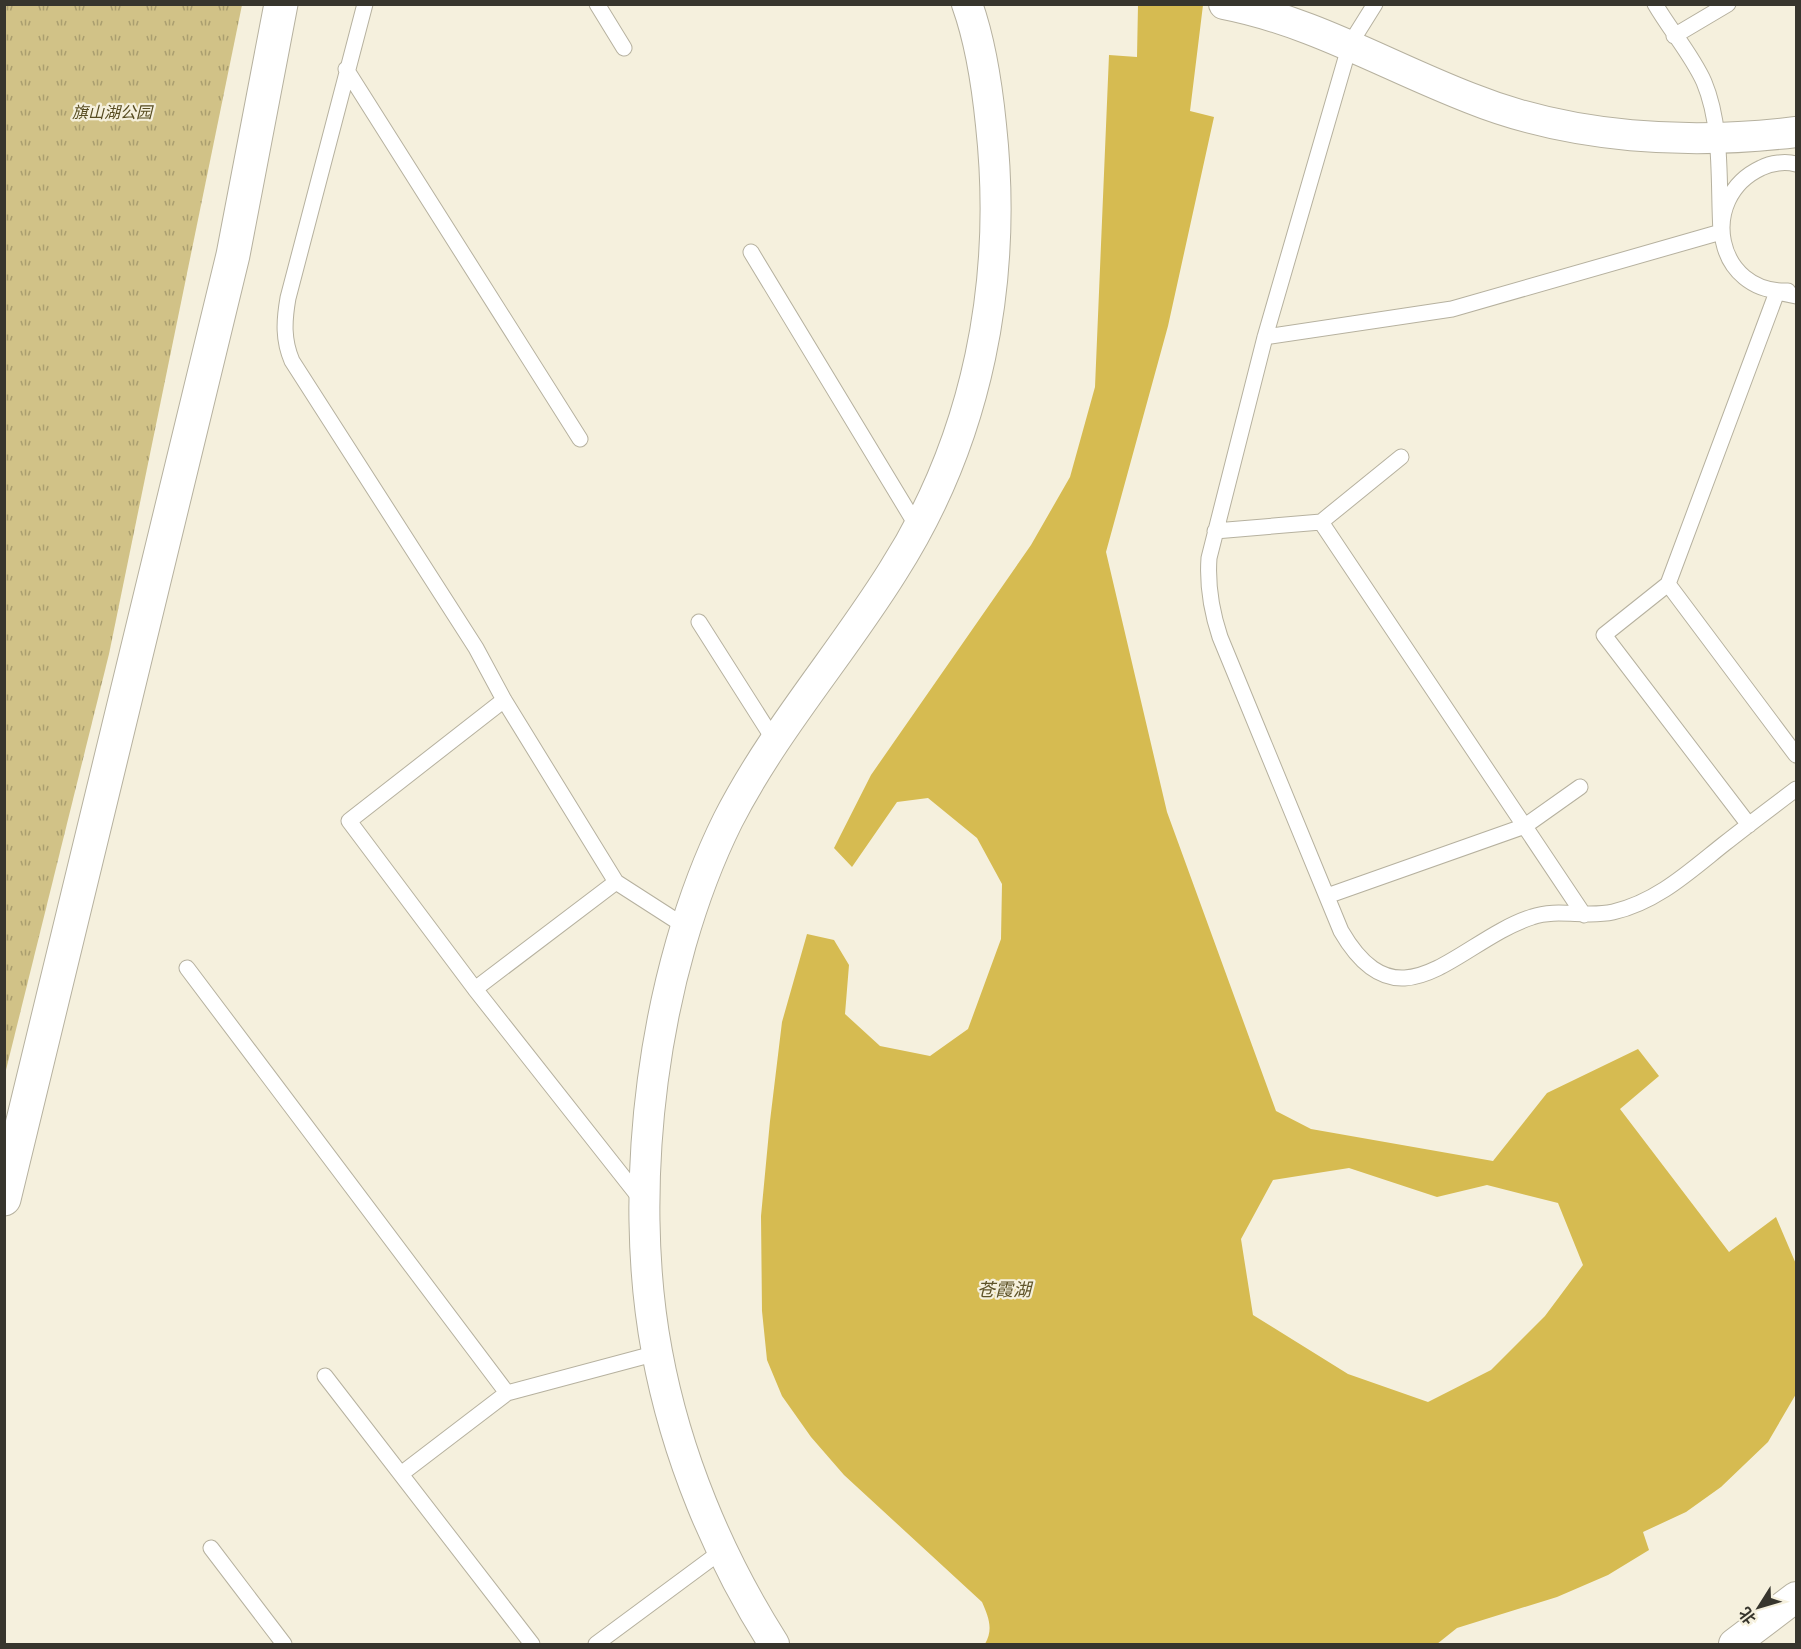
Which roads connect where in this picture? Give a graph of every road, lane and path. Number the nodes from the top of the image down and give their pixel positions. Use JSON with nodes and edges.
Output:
{"nodes":[{"id":1,"x":281,"y":4,"type":"edge"},
{"id":2,"x":365,"y":4,"type":"edge"},
{"id":3,"x":597,"y":4,"type":"edge"},
{"id":4,"x":1224,"y":4,"type":"edge"},
{"id":5,"x":1375,"y":4,"type":"edge"},
{"id":6,"x":1655,"y":4,"type":"edge"},
{"id":7,"x":1728,"y":4,"type":"edge"},
{"id":8,"x":975,"y":6,"type":"edge"},
{"id":9,"x":1674,"y":36,"type":"junction"},
{"id":10,"x":1350,"y":44,"type":"junction"},
{"id":11,"x":624,"y":48,"type":"dead end"},
{"id":12,"x":346,"y":69,"type":"junction"},
{"id":13,"x":1797,"y":132,"type":"edge"},
{"id":14,"x":1716,"y":139,"type":"junction"},
{"id":15,"x":1797,"y":164,"type":"edge"},
{"id":16,"x":1721,"y":232,"type":"junction"},
{"id":17,"x":752,"y":252,"type":"dead end"},
{"id":18,"x":1797,"y":291,"type":"edge"},
{"id":19,"x":1777,"y":292,"type":"junction"},
{"id":20,"x":1797,"y":296,"type":"edge"},
{"id":21,"x":1265,"y":337,"type":"junction"},
{"id":22,"x":580,"y":439,"type":"dead end"},
{"id":23,"x":1401,"y":457,"type":"dead end"},
{"id":24,"x":1321,"y":522,"type":"junction"},
{"id":25,"x":918,"y":528,"type":"junction"},
{"id":26,"x":1215,"y":531,"type":"junction"},
{"id":27,"x":1668,"y":585,"type":"junction"},
{"id":28,"x":699,"y":622,"type":"dead end"},
{"id":29,"x":504,"y":700,"type":"junction"},
{"id":30,"x":774,"y":740,"type":"junction"},
{"id":31,"x":1797,"y":755,"type":"edge"},
{"id":32,"x":1580,"y":787,"type":"dead end"},
{"id":33,"x":1797,"y":789,"type":"edge"},
{"id":34,"x":1749,"y":825,"type":"junction"},
{"id":35,"x":1525,"y":826,"type":"junction"},
{"id":36,"x":616,"y":882,"type":"junction"},
{"id":37,"x":1327,"y":896,"type":"junction"},
{"id":38,"x":1584,"y":915,"type":"junction"},
{"id":39,"x":686,"y":927,"type":"junction"},
{"id":40,"x":187,"y":968,"type":"dead end"},
{"id":41,"x":476,"y":989,"type":"junction"},
{"id":42,"x":4,"y":1199,"type":"edge"},
{"id":43,"x":646,"y":1206,"type":"junction"},
{"id":44,"x":657,"y":1353,"type":"junction"},
{"id":45,"x":325,"y":1376,"type":"dead end"},
{"id":46,"x":507,"y":1393,"type":"junction"},
{"id":47,"x":401,"y":1474,"type":"junction"},
{"id":48,"x":211,"y":1548,"type":"dead end"},
{"id":49,"x":723,"y":1550,"type":"junction"},
{"id":50,"x":1797,"y":1597,"type":"edge"},
{"id":51,"x":284,"y":1644,"type":"edge"},
{"id":52,"x":532,"y":1644,"type":"edge"},
{"id":53,"x":597,"y":1644,"type":"edge"},
{"id":54,"x":774,"y":1644,"type":"edge"},
{"id":55,"x":1734,"y":1644,"type":"edge"}],
"edges":[{"from":1,"to":42,"type":"street"},
{"from":2,"to":12,"type":"lane"},
{"from":3,"to":11,"type":"lane"},
{"from":4,"to":10,"type":"street"},
{"from":5,"to":10,"type":"lane"},
{"from":6,"to":9,"type":"lane"},
{"from":7,"to":9,"type":"lane"},
{"from":8,"to":25,"type":"street"},
{"from":9,"to":14,"type":"lane"},
{"from":10,"to":14,"type":"street"},
{"from":10,"to":21,"type":"lane"},
{"from":12,"to":22,"type":"lane"},
{"from":12,"to":29,"type":"lane"},
{"from":13,"to":14,"type":"street"},
{"from":14,"to":16,"type":"lane"},
{"from":15,"to":16,"type":"lane"},
{"from":16,"to":19,"type":"lane"},
{"from":16,"to":21,"type":"lane"},
{"from":17,"to":25,"type":"lane"},
{"from":18,"to":19,"type":"lane"},
{"from":19,"to":20,"type":"lane"},
{"from":19,"to":27,"type":"lane"},
{"from":21,"to":26,"type":"lane"},
{"from":23,"to":24,"type":"lane"},
{"from":24,"to":26,"type":"lane"},
{"from":24,"to":35,"type":"lane"},
{"from":25,"to":30,"type":"street"},
{"from":26,"to":37,"type":"lane"},
{"from":27,"to":31,"type":"lane"},
{"from":27,"to":34,"type":"lane"},
{"from":28,"to":30,"type":"lane"},
{"from":29,"to":36,"type":"lane"},
{"from":29,"to":41,"type":"lane"},
{"from":30,"to":39,"type":"street"},
{"from":32,"to":35,"type":"lane"},
{"from":33,"to":34,"type":"lane"},
{"from":34,"to":38,"type":"lane"},
{"from":35,"to":37,"type":"lane"},
{"from":35,"to":38,"type":"lane"},
{"from":36,"to":39,"type":"lane"},
{"from":36,"to":41,"type":"lane"},
{"from":37,"to":38,"type":"lane"},
{"from":39,"to":43,"type":"street"},
{"from":40,"to":46,"type":"lane"},
{"from":41,"to":43,"type":"lane"},
{"from":43,"to":44,"type":"street"},
{"from":44,"to":46,"type":"lane"},
{"from":44,"to":49,"type":"street"},
{"from":45,"to":47,"type":"lane"},
{"from":46,"to":47,"type":"lane"},
{"from":47,"to":52,"type":"lane"},
{"from":48,"to":51,"type":"lane"},
{"from":49,"to":53,"type":"lane"},
{"from":49,"to":54,"type":"street"},
{"from":50,"to":55,"type":"street"}]}
